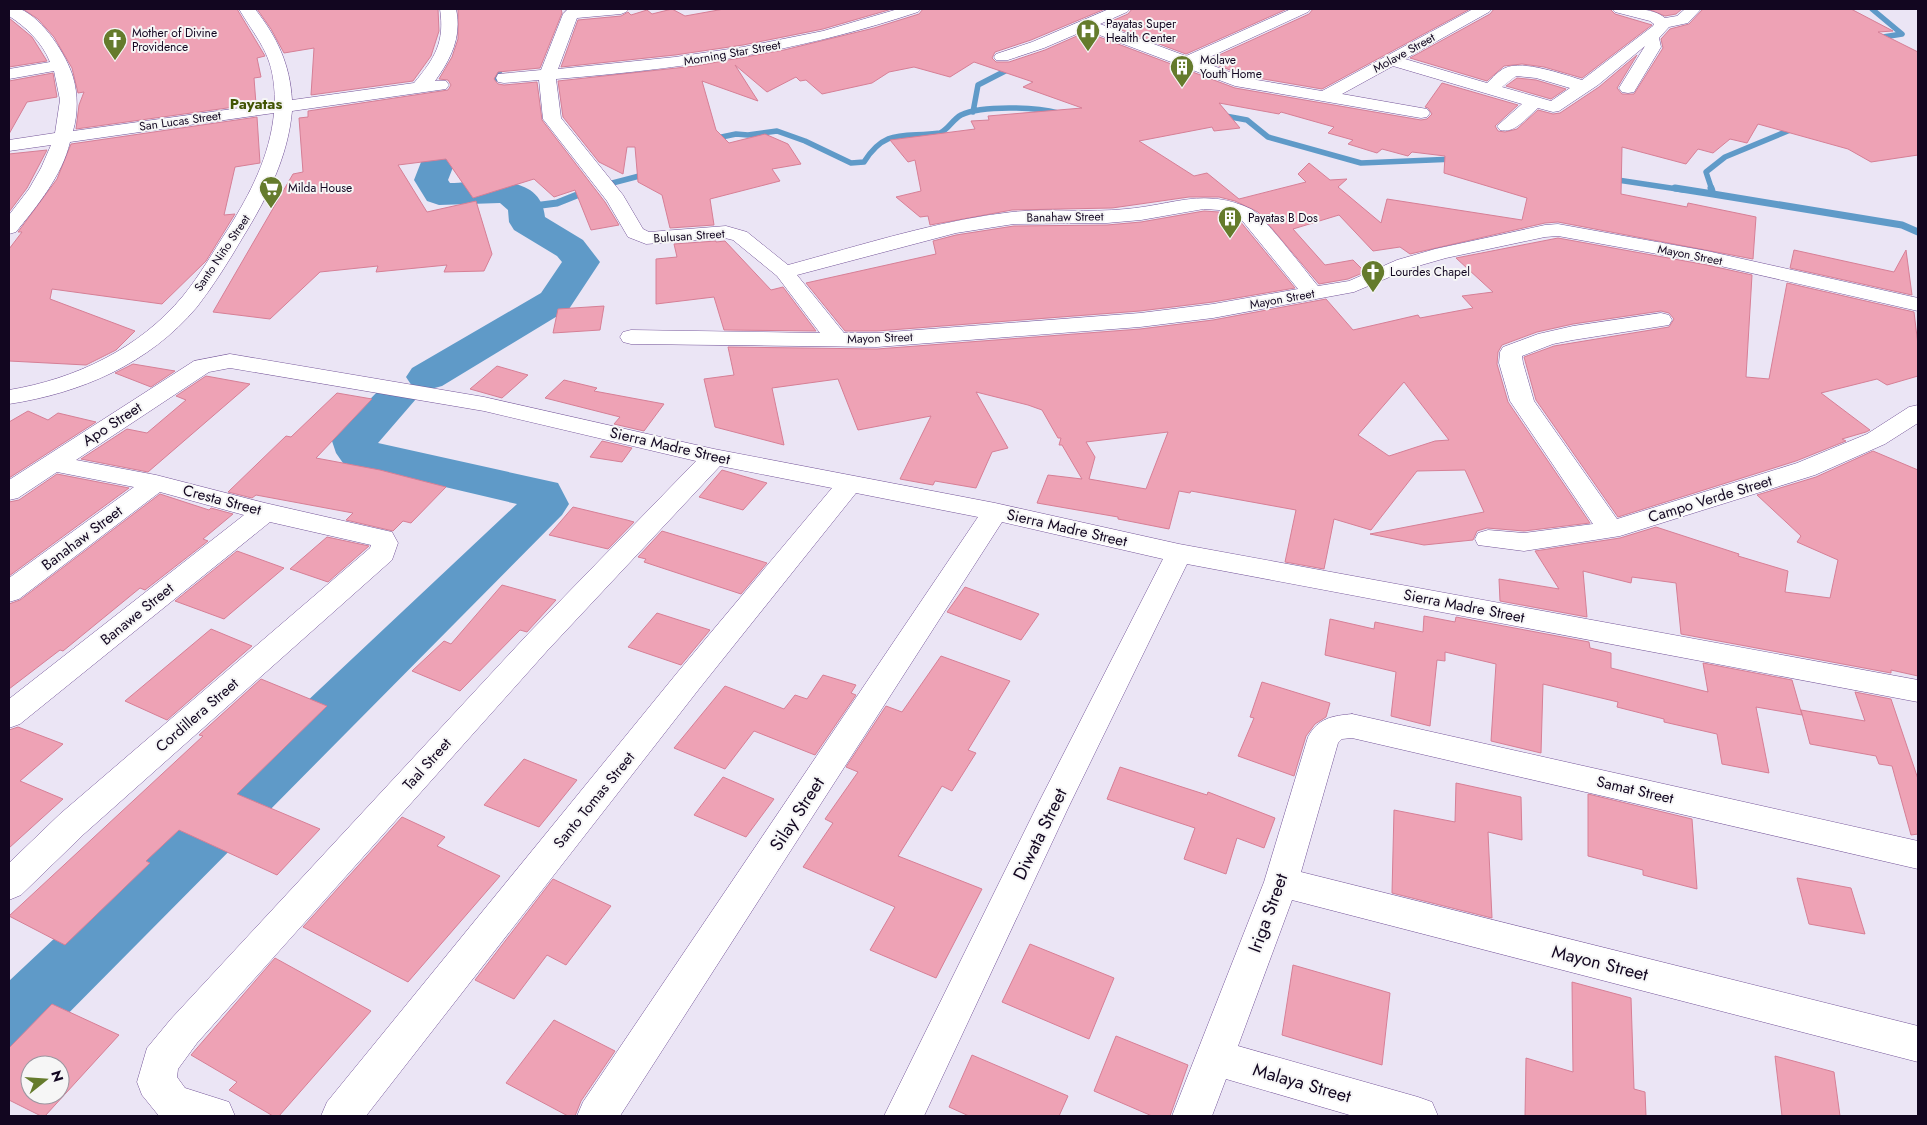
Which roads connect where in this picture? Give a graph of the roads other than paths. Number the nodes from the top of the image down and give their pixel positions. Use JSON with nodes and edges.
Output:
{"nodes":[{"id":1,"x":9,"y":9,"type":"edge"},
{"id":2,"x":248,"y":9,"type":"edge"},
{"id":3,"x":448,"y":9,"type":"edge"},
{"id":4,"x":621,"y":9,"type":"edge"},
{"id":5,"x":913,"y":9,"type":"edge"},
{"id":6,"x":1122,"y":9,"type":"edge"},
{"id":7,"x":1303,"y":9,"type":"edge"},
{"id":8,"x":1484,"y":9,"type":"edge"},
{"id":9,"x":1620,"y":9,"type":"edge"},
{"id":10,"x":574,"y":11,"type":"edge"},
{"id":11,"x":1690,"y":11,"type":"edge"},
{"id":12,"x":1662,"y":16,"type":"edge"},
{"id":13,"x":1086,"y":24,"type":"junction"},
{"id":14,"x":1651,"y":37,"type":"junction"},
{"id":15,"x":1002,"y":57,"type":"dead end"},
{"id":16,"x":1390,"y":60,"type":"junction"},
{"id":17,"x":1186,"y":62,"type":"junction"},
{"id":18,"x":61,"y":65,"type":"junction"},
{"id":19,"x":9,"y":74,"type":"edge"},
{"id":20,"x":547,"y":75,"type":"junction"},
{"id":21,"x":504,"y":78,"type":"dead end"},
{"id":22,"x":440,"y":84,"type":"dead end"},
{"id":23,"x":421,"y":86,"type":"junction"},
{"id":24,"x":1583,"y":86,"type":"junction"},
{"id":25,"x":1628,"y":88,"type":"dead end"},
{"id":26,"x":1490,"y":89,"type":"junction"},
{"id":27,"x":1324,"y":97,"type":"junction"},
{"id":28,"x":1535,"y":102,"type":"junction"},
{"id":29,"x":283,"y":107,"type":"junction"},
{"id":30,"x":1421,"y":113,"type":"dead end"},
{"id":31,"x":1506,"y":126,"type":"dead end"},
{"id":32,"x":64,"y":137,"type":"junction"},
{"id":33,"x":9,"y":145,"type":"edge"},
{"id":34,"x":9,"y":228,"type":"edge"},
{"id":35,"x":784,"y":272,"type":"junction"},
{"id":36,"x":1312,"y":294,"type":"junction"},
{"id":37,"x":1918,"y":306,"type":"edge"},
{"id":38,"x":1661,"y":320,"type":"dead end"},
{"id":39,"x":631,"y":337,"type":"dead end"},
{"id":40,"x":838,"y":340,"type":"junction"},
{"id":41,"x":217,"y":362,"type":"joint"},
{"id":42,"x":9,"y":396,"type":"edge"},
{"id":43,"x":1915,"y":417,"type":"edge"},
{"id":44,"x":714,"y":457,"type":"junction"},
{"id":45,"x":52,"y":463,"type":"junction"},
{"id":46,"x":156,"y":483,"type":"junction"},
{"id":47,"x":849,"y":484,"type":"junction"},
{"id":48,"x":9,"y":492,"type":"edge"},
{"id":49,"x":265,"y":512,"type":"junction"},
{"id":50,"x":995,"y":512,"type":"junction"},
{"id":51,"x":1611,"y":530,"type":"junction"},
{"id":52,"x":1488,"y":539,"type":"dead end"},
{"id":53,"x":385,"y":546,"type":"joint"},
{"id":54,"x":1179,"y":552,"type":"junction"},
{"id":55,"x":9,"y":592,"type":"edge"},
{"id":56,"x":1918,"y":691,"type":"edge"},
{"id":57,"x":9,"y":716,"type":"edge"},
{"id":58,"x":1352,"y":726,"type":"joint"},
{"id":59,"x":1918,"y":855,"type":"edge"},
{"id":60,"x":1281,"y":882,"type":"junction"},
{"id":61,"x":9,"y":885,"type":"edge"},
{"id":62,"x":1918,"y":1044,"type":"edge"},
{"id":63,"x":1214,"y":1057,"type":"junction"},
{"id":64,"x":215,"y":1116,"type":"edge"},
{"id":65,"x":340,"y":1116,"type":"edge"},
{"id":66,"x":597,"y":1116,"type":"edge"},
{"id":67,"x":904,"y":1116,"type":"edge"},
{"id":68,"x":1192,"y":1116,"type":"edge"},
{"id":69,"x":1418,"y":1116,"type":"edge"}],
"edges":[{"from":1,"to":18,"type":"street"},
{"from":2,"to":29,"type":"street","name":"Santo Niño Street"},
{"from":3,"to":23,"type":"street"},
{"from":4,"to":10,"type":"street"},
{"from":5,"to":20,"type":"street","name":"Morning Star Street"},
{"from":6,"to":13,"type":"street"},
{"from":7,"to":17,"type":"street"},
{"from":8,"to":16,"type":"street","name":"Molave Street"},
{"from":9,"to":12,"type":"street"},
{"from":10,"to":20,"type":"street"},
{"from":11,"to":12,"type":"street"},
{"from":12,"to":14,"type":"street"},
{"from":13,"to":15,"type":"street"},
{"from":13,"to":17,"type":"street"},
{"from":14,"to":24,"type":"street"},
{"from":14,"to":25,"type":"street"},
{"from":16,"to":26,"type":"street"},
{"from":16,"to":27,"type":"street","name":"Molave Street"},
{"from":17,"to":27,"type":"street"},
{"from":18,"to":19,"type":"street"},
{"from":18,"to":32,"type":"street"},
{"from":20,"to":21,"type":"street"},
{"from":20,"to":35,"type":"street","name":"Bulusan Street"},
{"from":22,"to":23,"type":"street","name":"San Lucas Street"},
{"from":23,"to":29,"type":"street","name":"San Lucas Street"},
{"from":24,"to":26,"type":"street"},
{"from":24,"to":28,"type":"street"},
{"from":26,"to":28,"type":"street"},
{"from":27,"to":30,"type":"street"},
{"from":28,"to":31,"type":"street"},
{"from":29,"to":32,"type":"street","name":"San Lucas Street"},
{"from":29,"to":42,"type":"street","name":"Santo Niño Street"},
{"from":32,"to":33,"type":"street","name":"San Lucas Street"},
{"from":32,"to":34,"type":"street"},
{"from":35,"to":36,"type":"street","name":"Banahaw Street"},
{"from":35,"to":40,"type":"street","name":"Bulusan Street"},
{"from":36,"to":37,"type":"street","name":"Mayon Street"},
{"from":36,"to":40,"type":"street","name":"Mayon Street"},
{"from":38,"to":51,"type":"street"},
{"from":39,"to":40,"type":"street","name":"Mayon Street"},
{"from":41,"to":44,"type":"street","name":"Sierra Madre Street"},
{"from":41,"to":45,"type":"street","name":"Apo Street"},
{"from":43,"to":51,"type":"street","name":"Campo Verde Street"},
{"from":44,"to":47,"type":"street","name":"Sierra Madre Street"},
{"from":44,"to":64,"type":"street","name":"Taal Street"},
{"from":45,"to":46,"type":"street","name":"Cresta Street"},
{"from":45,"to":48,"type":"street","name":"Apo Street"},
{"from":46,"to":49,"type":"street","name":"Cresta Street"},
{"from":46,"to":55,"type":"street","name":"Banahaw Street"},
{"from":47,"to":50,"type":"street","name":"Sierra Madre Street"},
{"from":47,"to":65,"type":"street","name":"Santo Tomas Street"},
{"from":49,"to":53,"type":"street","name":"Cresta Street"},
{"from":49,"to":57,"type":"street","name":"Banawe Street"},
{"from":50,"to":54,"type":"street","name":"Sierra Madre Street"},
{"from":50,"to":66,"type":"street","name":"Silay Street"},
{"from":51,"to":52,"type":"street","name":"Campo Verde Street"},
{"from":53,"to":61,"type":"street","name":"Cordillera Street"},
{"from":54,"to":56,"type":"street","name":"Sierra Madre Street"},
{"from":54,"to":67,"type":"street","name":"Diwata Street"},
{"from":58,"to":59,"type":"street","name":"Samat Street"},
{"from":58,"to":60,"type":"street","name":"Iriga Street"},
{"from":60,"to":62,"type":"street","name":"Mayon Street"},
{"from":60,"to":63,"type":"street","name":"Iriga Street"},
{"from":63,"to":68,"type":"street","name":"Iriga Street"},
{"from":63,"to":69,"type":"street","name":"Malaya Street"}]}
